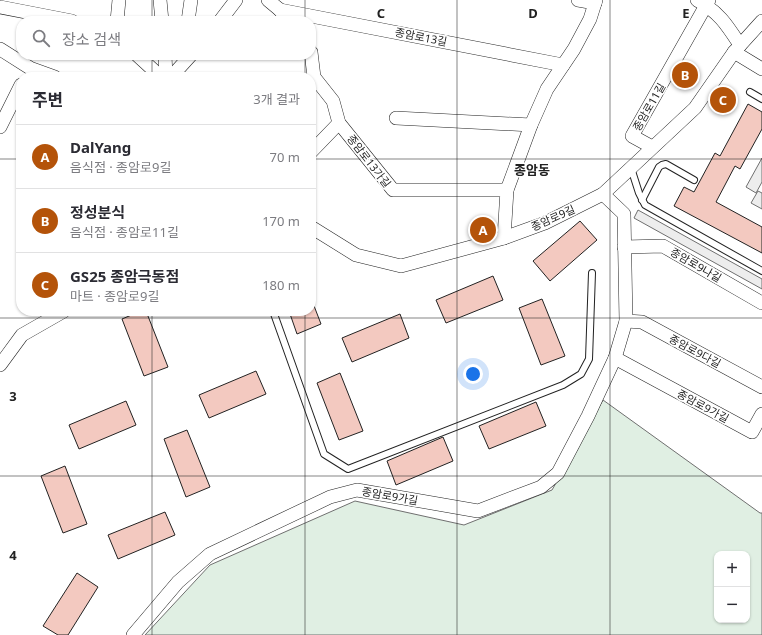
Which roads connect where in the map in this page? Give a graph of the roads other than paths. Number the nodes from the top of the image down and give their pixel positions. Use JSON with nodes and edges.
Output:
{"nodes":[{"id":1,"x":119,"y":0,"type":"edge"},
{"id":2,"x":160,"y":0,"type":"edge"},
{"id":3,"x":191,"y":0,"type":"edge"},
{"id":4,"x":236,"y":0,"type":"edge"},
{"id":5,"x":268,"y":0,"type":"edge"},
{"id":6,"x":578,"y":0,"type":"edge"},
{"id":7,"x":595,"y":2,"type":"edge"},
{"id":8,"x":705,"y":2,"type":"edge"},
{"id":9,"x":0,"y":7,"type":"edge"},
{"id":10,"x":280,"y":10,"type":"junction"},
{"id":11,"x":46,"y":16,"type":"edge"},
{"id":12,"x":117,"y":16,"type":"edge"},
{"id":13,"x":162,"y":16,"type":"edge"},
{"id":14,"x":189,"y":16,"type":"edge"},
{"id":15,"x":224,"y":16,"type":"edge"},
{"id":16,"x":284,"y":16,"type":"edge"},
{"id":17,"x":311,"y":16,"type":"edge"},
{"id":18,"x":316,"y":17,"type":"edge"},
{"id":19,"x":762,"y":21,"type":"edge"},
{"id":20,"x":737,"y":48,"type":"junction"},
{"id":21,"x":0,"y":49,"type":"edge"},
{"id":22,"x":142,"y":60,"type":"edge"},
{"id":23,"x":166,"y":60,"type":"edge"},
{"id":24,"x":175,"y":60,"type":"edge"},
{"id":25,"x":186,"y":60,"type":"edge"},
{"id":26,"x":312,"y":60,"type":"edge"},
{"id":27,"x":563,"y":65,"type":"junction"},
{"id":28,"x":762,"y":69,"type":"edge"},
{"id":29,"x":27,"y":72,"type":"edge"},
{"id":30,"x":156,"y":72,"type":"edge"},
{"id":31,"x":168,"y":72,"type":"edge"},
{"id":32,"x":171,"y":72,"type":"edge"},
{"id":33,"x":174,"y":72,"type":"edge"},
{"id":34,"x":313,"y":72,"type":"edge"},
{"id":35,"x":316,"y":79,"type":"edge"},
{"id":36,"x":750,"y":92,"type":"dead end"},
{"id":37,"x":16,"y":96,"type":"edge"},
{"id":38,"x":762,"y":98,"type":"edge"},
{"id":39,"x":396,"y":118,"type":"dead end"},
{"id":40,"x":339,"y":123,"type":"junction"},
{"id":41,"x":531,"y":124,"type":"junction"},
{"id":42,"x":0,"y":127,"type":"edge"},
{"id":43,"x":316,"y":147,"type":"edge"},
{"id":44,"x":652,"y":147,"type":"junction"},
{"id":45,"x":631,"y":167,"type":"junction"},
{"id":46,"x":694,"y":180,"type":"dead end"},
{"id":47,"x":507,"y":190,"type":"junction"},
{"id":48,"x":603,"y":194,"type":"junction"},
{"id":49,"x":642,"y":200,"type":"junction"},
{"id":50,"x":316,"y":230,"type":"edge"},
{"id":51,"x":504,"y":238,"type":"junction"},
{"id":52,"x":624,"y":247,"type":"junction"},
{"id":53,"x":762,"y":271,"type":"edge"},
{"id":54,"x":592,"y":273,"type":"dead end"},
{"id":55,"x":762,"y":303,"type":"edge"},
{"id":56,"x":55,"y":316,"type":"edge"},
{"id":57,"x":275,"y":316,"type":"edge"},
{"id":58,"x":626,"y":321,"type":"junction"},
{"id":59,"x":615,"y":358,"type":"junction"},
{"id":60,"x":0,"y":365,"type":"edge"},
{"id":61,"x":762,"y":387,"type":"edge"},
{"id":62,"x":762,"y":414,"type":"edge"},
{"id":63,"x":133,"y":635,"type":"edge"}],
"edges":[{"from":1,"to":12,"type":"street"},
{"from":2,"to":13,"type":"street"},
{"from":3,"to":14,"type":"street"},
{"from":4,"to":15,"type":"street"},
{"from":5,"to":10,"type":"street"},
{"from":6,"to":7,"type":"street"},
{"from":7,"to":27,"type":"street"},
{"from":8,"to":20,"type":"street"},
{"from":8,"to":44,"type":"street","name":"종암로11길"},
{"from":9,"to":11,"type":"street"},
{"from":10,"to":16,"type":"street"},
{"from":10,"to":17,"type":"street","name":"종암로13길"},
{"from":18,"to":27,"type":"street","name":"종암로13길"},
{"from":19,"to":20,"type":"street","name":"종암로9길"},
{"from":20,"to":28,"type":"street"},
{"from":20,"to":44,"type":"street","name":"종암로9길"},
{"from":21,"to":29,"type":"street"},
{"from":22,"to":30,"type":"street"},
{"from":23,"to":31,"type":"street"},
{"from":24,"to":32,"type":"street"},
{"from":25,"to":33,"type":"street"},
{"from":26,"to":34,"type":"street","name":"종암로13가길"},
{"from":27,"to":41,"type":"street"},
{"from":35,"to":40,"type":"street","name":"종암로13가길"},
{"from":36,"to":38,"type":"lane"},
{"from":37,"to":42,"type":"street"},
{"from":39,"to":41,"type":"street"},
{"from":40,"to":43,"type":"street"},
{"from":40,"to":47,"type":"street","name":"종암로13가길"},
{"from":41,"to":47,"type":"street"},
{"from":44,"to":45,"type":"street","name":"종암로9길"},
{"from":45,"to":48,"type":"street","name":"종암로9길"},
{"from":45,"to":49,"type":"lane"},
{"from":46,"to":49,"type":"lane"},
{"from":47,"to":51,"type":"street"},
{"from":48,"to":51,"type":"street","name":"종암로9길"},
{"from":48,"to":52,"type":"street","name":"종암로9가길"},
{"from":49,"to":53,"type":"lane"},
{"from":50,"to":51,"type":"street","name":"종암로9길"},
{"from":52,"to":55,"type":"street","name":"종암로9나길"},
{"from":52,"to":58,"type":"street","name":"종암로9가길"},
{"from":54,"to":57,"type":"lane"},
{"from":56,"to":60,"type":"street"},
{"from":58,"to":59,"type":"street","name":"종암로9가길"},
{"from":58,"to":61,"type":"street","name":"종암로9다길"},
{"from":59,"to":62,"type":"street","name":"종암로9가길"},
{"from":59,"to":63,"type":"street","name":"종암로9가길"}]}
